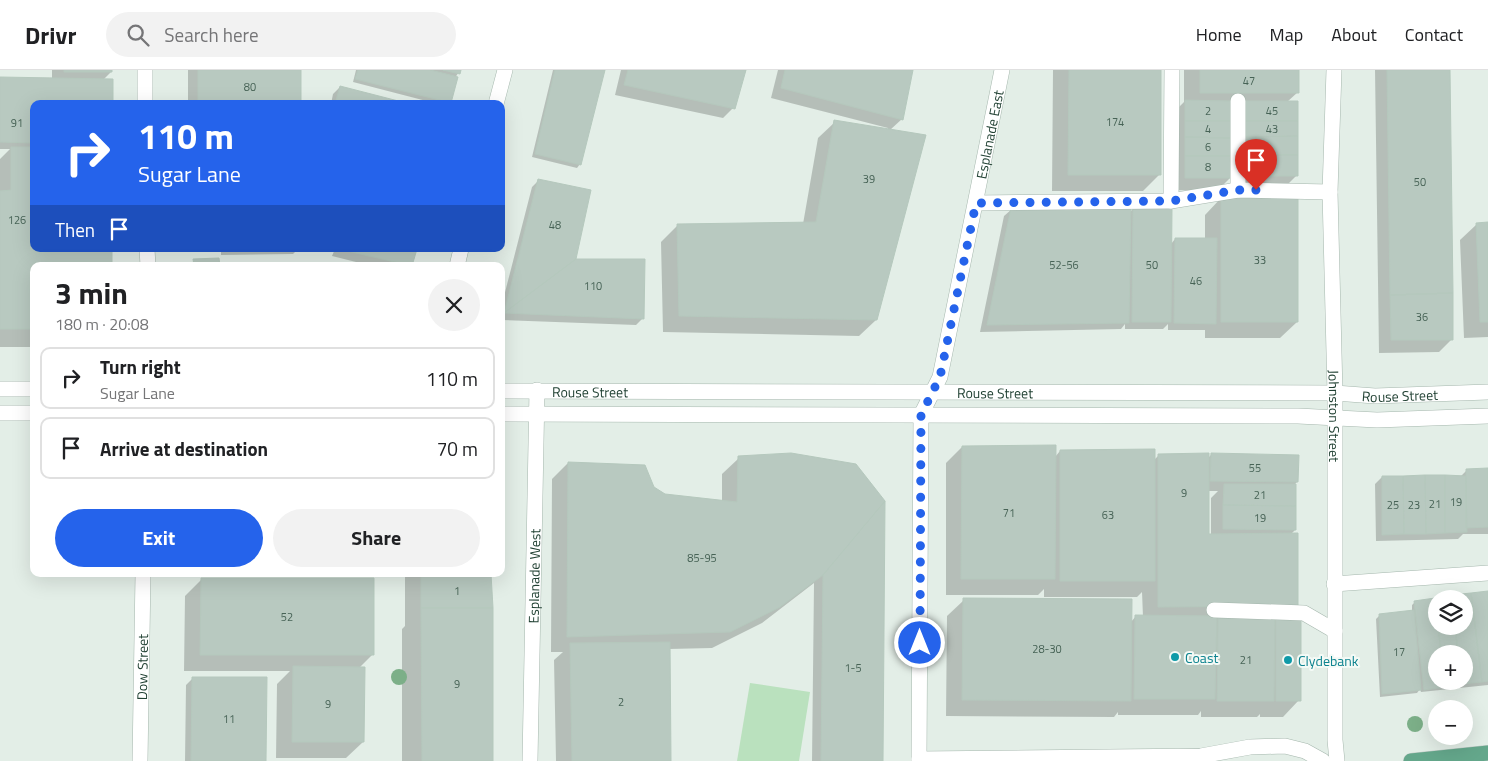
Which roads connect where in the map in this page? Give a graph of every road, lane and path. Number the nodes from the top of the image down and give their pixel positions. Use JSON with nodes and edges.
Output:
{"nodes":[{"id":1,"x":145,"y":70,"type":"edge"},
{"id":2,"x":505,"y":70,"type":"edge"},
{"id":3,"x":1002,"y":70,"type":"edge"},
{"id":4,"x":1172,"y":70,"type":"edge"},
{"id":5,"x":1334,"y":70,"type":"edge"},
{"id":6,"x":145,"y":100,"type":"edge"},
{"id":7,"x":497,"y":100,"type":"edge"},
{"id":8,"x":1238,"y":101,"type":"dead end"},
{"id":9,"x":1238,"y":190,"type":"junction"},
{"id":10,"x":1330,"y":192,"type":"junction"},
{"id":11,"x":1171,"y":201,"type":"junction"},
{"id":12,"x":976,"y":203,"type":"junction"},
{"id":13,"x":0,"y":389,"type":"edge"},
{"id":14,"x":30,"y":389,"type":"edge"},
{"id":15,"x":537,"y":390,"type":"junction"},
{"id":16,"x":505,"y":391,"type":"edge"},
{"id":17,"x":931,"y":392,"type":"junction"},
{"id":18,"x":1488,"y":392,"type":"edge"},
{"id":19,"x":1335,"y":393,"type":"junction"},
{"id":20,"x":0,"y":413,"type":"edge"},
{"id":21,"x":30,"y":413,"type":"edge"},
{"id":22,"x":505,"y":414,"type":"edge"},
{"id":23,"x":535,"y":414,"type":"junction"},
{"id":24,"x":921,"y":415,"type":"junction"},
{"id":25,"x":1334,"y":416,"type":"junction"},
{"id":26,"x":1488,"y":416,"type":"edge"},
{"id":27,"x":1488,"y":573,"type":"edge"},
{"id":28,"x":143,"y":577,"type":"edge"},
{"id":29,"x":1334,"y":584,"type":"junction"},
{"id":30,"x":1214,"y":610,"type":"dead end"},
{"id":31,"x":1335,"y":631,"type":"junction"},
{"id":32,"x":1488,"y":753,"type":"edge"},
{"id":33,"x":919,"y":760,"type":"edge"},
{"id":34,"x":140,"y":761,"type":"edge"},
{"id":35,"x":530,"y":761,"type":"edge"},
{"id":36,"x":1323,"y":761,"type":"edge"},
{"id":37,"x":1338,"y":761,"type":"edge"},
{"id":38,"x":1411,"y":761,"type":"edge"}],
"edges":[{"from":1,"to":6,"type":"street"},
{"from":2,"to":7,"type":"street"},
{"from":3,"to":12,"type":"street","name":"Esplanade East"},
{"from":4,"to":11,"type":"street"},
{"from":5,"to":10,"type":"street","name":"Johnston Street"},
{"from":8,"to":9,"type":"street"},
{"from":9,"to":10,"type":"street"},
{"from":9,"to":11,"type":"street"},
{"from":10,"to":19,"type":"street","name":"Johnston Street"},
{"from":11,"to":12,"type":"street"},
{"from":12,"to":17,"type":"street","name":"Esplanade East"},
{"from":13,"to":14,"type":"street"},
{"from":15,"to":16,"type":"street","name":"Rouse Street"},
{"from":15,"to":17,"type":"street","name":"Rouse Street"},
{"from":15,"to":23,"type":"street","name":"Esplanade West"},
{"from":17,"to":19,"type":"street","name":"Rouse Street"},
{"from":17,"to":24,"type":"street","name":"Esplanade East"},
{"from":18,"to":19,"type":"street","name":"Rouse Street"},
{"from":19,"to":25,"type":"street","name":"Johnston Street"},
{"from":20,"to":21,"type":"street"},
{"from":22,"to":23,"type":"street","name":"Rouse Street"},
{"from":23,"to":24,"type":"street","name":"Rouse Street"},
{"from":23,"to":35,"type":"street","name":"Esplanade West"},
{"from":24,"to":25,"type":"street","name":"Rouse Street"},
{"from":24,"to":33,"type":"street","name":"Esplanade East"},
{"from":25,"to":26,"type":"street","name":"Rouse Street"},
{"from":25,"to":29,"type":"street","name":"Johnston Street"},
{"from":27,"to":29,"type":"street"},
{"from":28,"to":34,"type":"street","name":"Dow Street"},
{"from":29,"to":31,"type":"street","name":"Johnston Street"},
{"from":30,"to":31,"type":"street"},
{"from":31,"to":37,"type":"street","name":"Johnston Street"},
{"from":32,"to":38,"type":"main road"},
{"from":33,"to":36,"type":"street"}]}
